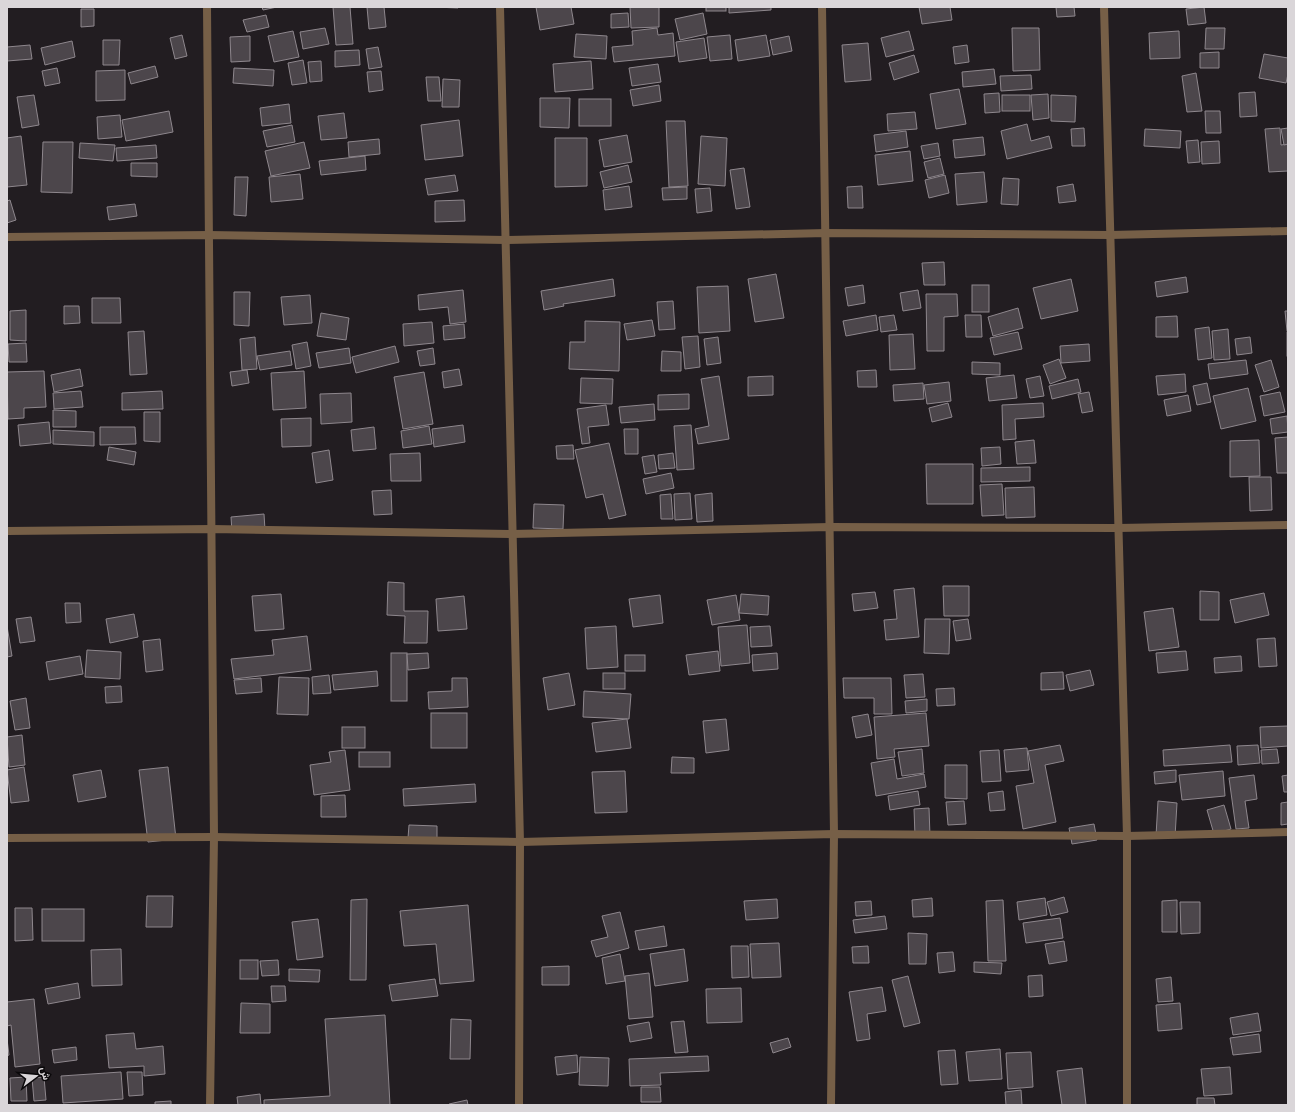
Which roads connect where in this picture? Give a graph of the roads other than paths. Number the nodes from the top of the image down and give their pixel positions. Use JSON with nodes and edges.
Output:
{"nodes":[{"id":1,"x":208,"y":7,"type":"edge"},
{"id":2,"x":500,"y":7,"type":"edge"},
{"id":3,"x":822,"y":7,"type":"edge"},
{"id":4,"x":1104,"y":7,"type":"edge"},
{"id":5,"x":1288,"y":230,"type":"edge"},
{"id":6,"x":826,"y":233,"type":"junction"},
{"id":7,"x":1110,"y":234,"type":"junction"},
{"id":8,"x":209,"y":235,"type":"junction"},
{"id":9,"x":7,"y":237,"type":"edge"},
{"id":10,"x":506,"y":240,"type":"junction"},
{"id":11,"x":1288,"y":524,"type":"edge"},
{"id":12,"x":830,"y":527,"type":"junction"},
{"id":13,"x":1118,"y":528,"type":"junction"},
{"id":14,"x":212,"y":529,"type":"junction"},
{"id":15,"x":7,"y":531,"type":"edge"},
{"id":16,"x":512,"y":534,"type":"junction"},
{"id":17,"x":1288,"y":832,"type":"edge"},
{"id":18,"x":834,"y":834,"type":"junction"},
{"id":19,"x":1127,"y":836,"type":"junction"},
{"id":20,"x":214,"y":837,"type":"junction"},
{"id":21,"x":7,"y":838,"type":"edge"},
{"id":22,"x":520,"y":842,"type":"junction"},
{"id":23,"x":210,"y":1105,"type":"edge"},
{"id":24,"x":519,"y":1105,"type":"edge"},
{"id":25,"x":831,"y":1105,"type":"edge"},
{"id":26,"x":1127,"y":1105,"type":"edge"}],
"edges":[{"from":1,"to":8,"type":"street"},
{"from":2,"to":10,"type":"street"},
{"from":3,"to":6,"type":"street"},
{"from":4,"to":7,"type":"street"},
{"from":5,"to":7,"type":"street"},
{"from":6,"to":7,"type":"street"},
{"from":6,"to":10,"type":"street"},
{"from":6,"to":12,"type":"street"},
{"from":7,"to":13,"type":"street"},
{"from":8,"to":9,"type":"street"},
{"from":8,"to":10,"type":"street"},
{"from":8,"to":14,"type":"street"},
{"from":10,"to":16,"type":"street"},
{"from":11,"to":13,"type":"street"},
{"from":12,"to":13,"type":"street"},
{"from":12,"to":16,"type":"street"},
{"from":12,"to":18,"type":"street"},
{"from":13,"to":19,"type":"street"},
{"from":14,"to":15,"type":"street"},
{"from":14,"to":16,"type":"street"},
{"from":14,"to":20,"type":"street"},
{"from":16,"to":22,"type":"street"},
{"from":17,"to":19,"type":"street"},
{"from":18,"to":19,"type":"street"},
{"from":18,"to":22,"type":"street"},
{"from":18,"to":25,"type":"street"},
{"from":19,"to":26,"type":"street"},
{"from":20,"to":21,"type":"street"},
{"from":20,"to":22,"type":"street"},
{"from":20,"to":23,"type":"street"},
{"from":22,"to":24,"type":"street"}]}
